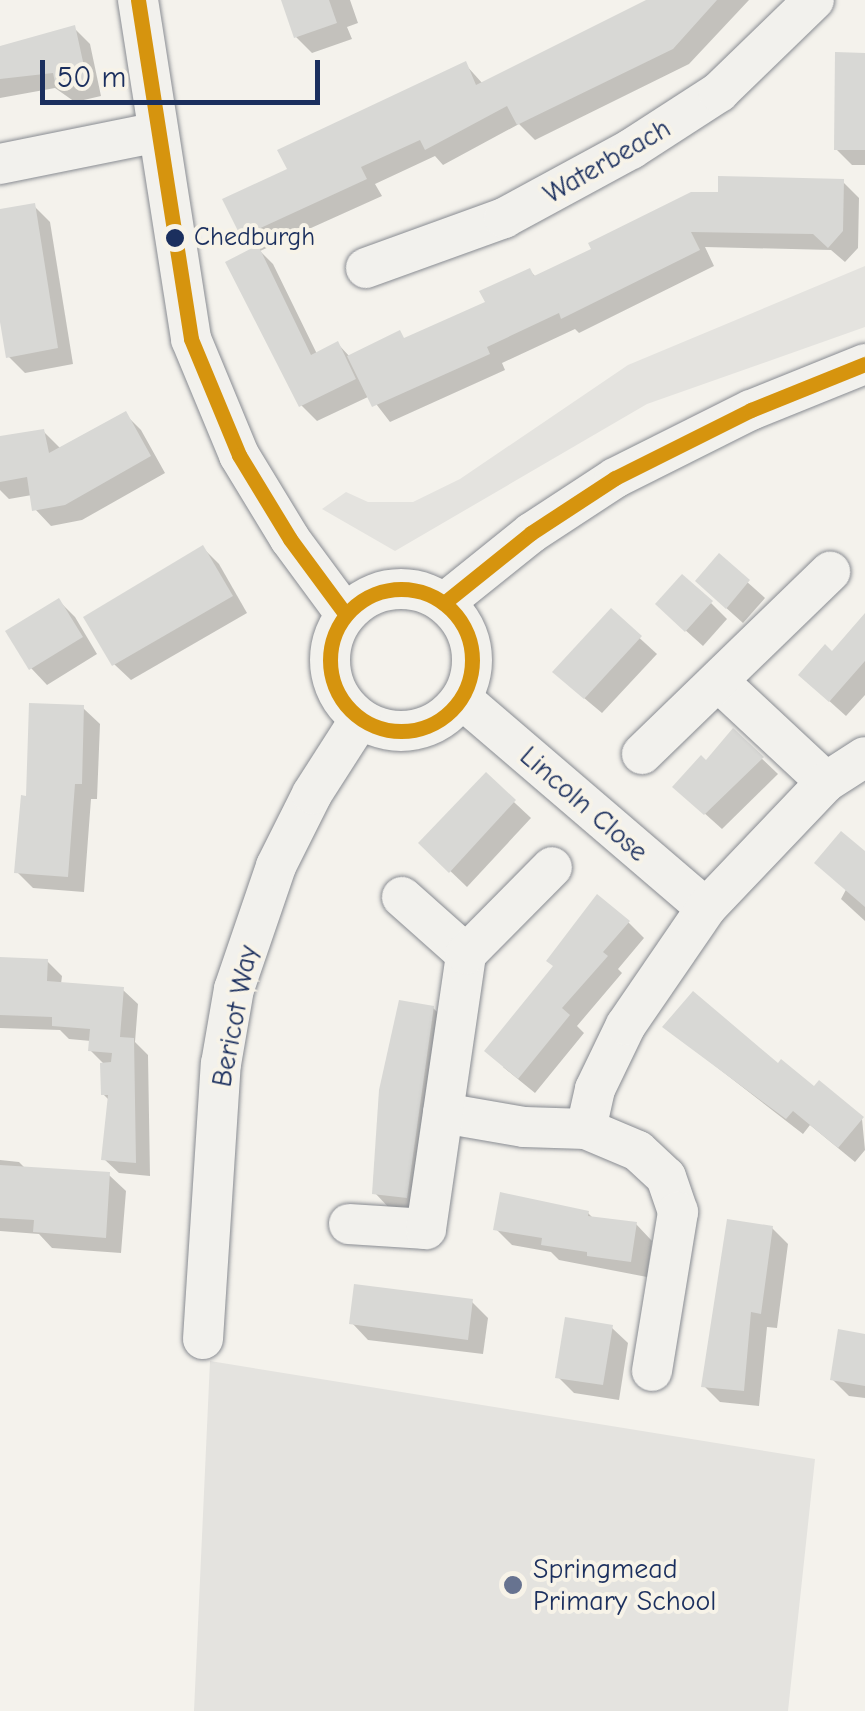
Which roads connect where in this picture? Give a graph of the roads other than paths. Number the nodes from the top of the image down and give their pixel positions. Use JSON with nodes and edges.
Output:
{"nodes":[{"id":1,"x":138,"y":0,"type":"edge"},
{"id":2,"x":814,"y":0,"type":"edge"},
{"id":3,"x":158,"y":132,"type":"junction"},
{"id":4,"x":0,"y":164,"type":"edge"},
{"id":5,"x":366,"y":268,"type":"dead end"},
{"id":6,"x":865,"y":364,"type":"edge"},
{"id":7,"x":830,"y":572,"type":"dead end"},
{"id":8,"x":444,"y":603,"type":"junction"},
{"id":9,"x":346,"y":614,"type":"junction"},
{"id":10,"x":720,"y":683,"type":"junction"},
{"id":11,"x":462,"y":699,"type":"junction"},
{"id":12,"x":360,"y":719,"type":"junction"},
{"id":13,"x":642,"y":754,"type":"dead end"},
{"id":14,"x":865,"y":757,"type":"edge"},
{"id":15,"x":826,"y":782,"type":"junction"},
{"id":16,"x":552,"y":866,"type":"dead end"},
{"id":17,"x":402,"y":897,"type":"dead end"},
{"id":18,"x":706,"y":908,"type":"junction"},
{"id":19,"x":466,"y":954,"type":"junction"},
{"id":20,"x":443,"y":1114,"type":"junction"},
{"id":21,"x":586,"y":1129,"type":"junction"},
{"id":22,"x":349,"y":1224,"type":"dead end"},
{"id":23,"x":203,"y":1339,"type":"dead end"},
{"id":24,"x":652,"y":1371,"type":"dead end"}],
"edges":[{"from":1,"to":3,"type":"street"},
{"from":2,"to":5,"type":"street","name":"Waterbeach"},
{"from":3,"to":4,"type":"street"},
{"from":3,"to":9,"type":"street"},
{"from":6,"to":8,"type":"street"},
{"from":7,"to":10,"type":"street"},
{"from":8,"to":9,"type":"street"},
{"from":8,"to":11,"type":"street"},
{"from":9,"to":12,"type":"street"},
{"from":10,"to":13,"type":"street"},
{"from":10,"to":15,"type":"street"},
{"from":11,"to":12,"type":"street"},
{"from":11,"to":18,"type":"street","name":"Lincoln Close"},
{"from":12,"to":23,"type":"street","name":"Bericot Way"},
{"from":14,"to":15,"type":"street"},
{"from":15,"to":18,"type":"street"},
{"from":16,"to":19,"type":"street"},
{"from":17,"to":19,"type":"street"},
{"from":18,"to":21,"type":"street"},
{"from":19,"to":20,"type":"street"},
{"from":20,"to":21,"type":"street"},
{"from":20,"to":22,"type":"street"},
{"from":21,"to":24,"type":"street"}]}
